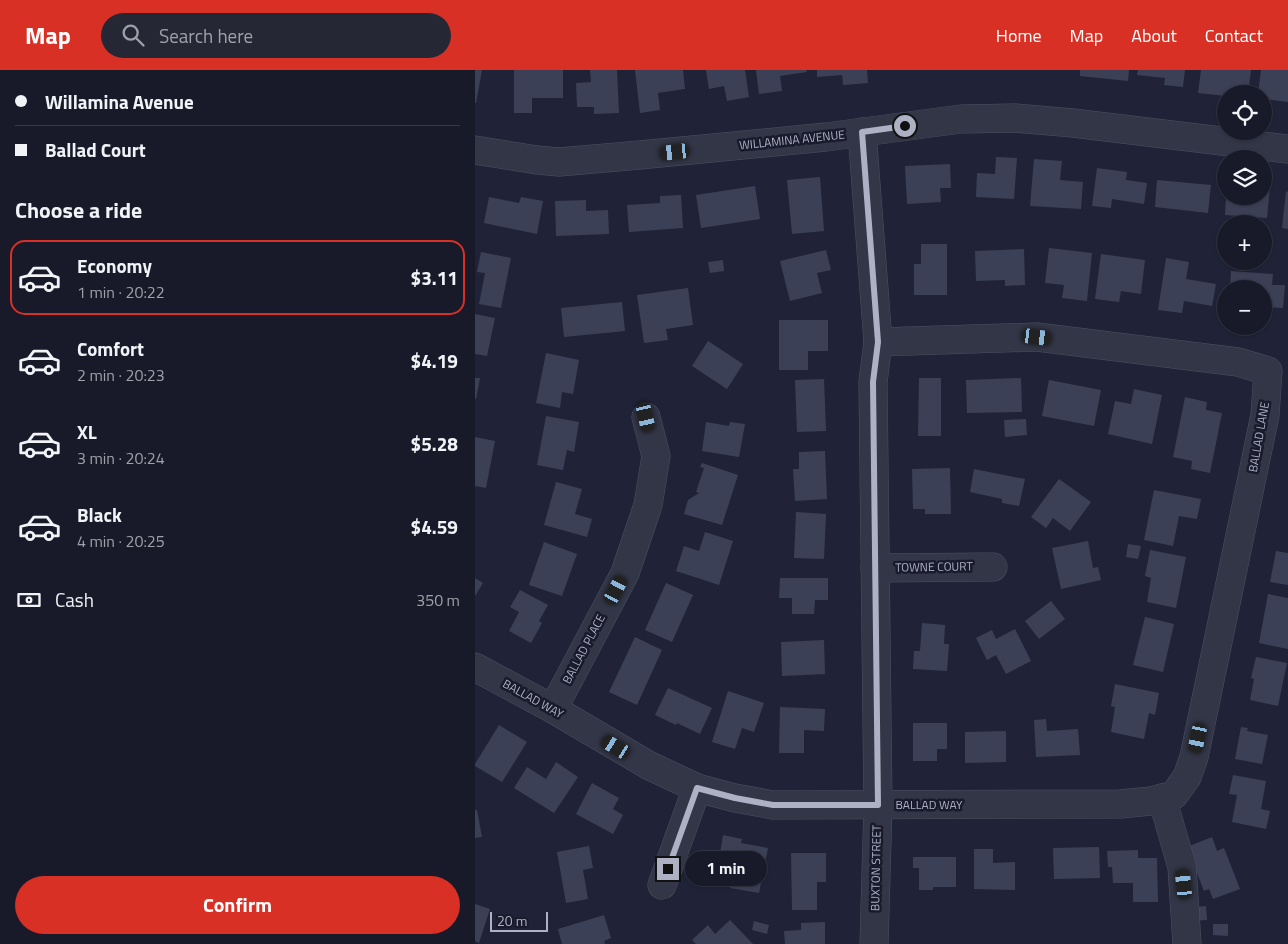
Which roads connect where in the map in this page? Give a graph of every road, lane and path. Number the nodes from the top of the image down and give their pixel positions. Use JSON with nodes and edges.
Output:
{"nodes":[{"id":1,"x":862,"y":132,"type":"junction"},
{"id":2,"x":1288,"y":149,"type":"edge"},
{"id":3,"x":475,"y":150,"type":"edge"},
{"id":4,"x":878,"y":342,"type":"junction"},
{"id":5,"x":646,"y":417,"type":"dead end"},
{"id":6,"x":993,"y":567,"type":"dead end"},
{"id":7,"x":875,"y":568,"type":"junction"},
{"id":8,"x":475,"y":667,"type":"edge"},
{"id":9,"x":553,"y":709,"type":"junction"},
{"id":10,"x":697,"y":788,"type":"junction"},
{"id":11,"x":1168,"y":796,"type":"junction"},
{"id":12,"x":878,"y":805,"type":"junction"},
{"id":13,"x":662,"y":885,"type":"dead end"},
{"id":14,"x":874,"y":944,"type":"edge"},
{"id":15,"x":1187,"y":944,"type":"edge"}],
"edges":[{"from":1,"to":2,"type":"street","name":"WILLAMINA AVENUE"},
{"from":1,"to":3,"type":"street","name":"WILLAMINA AVENUE"},
{"from":1,"to":4,"type":"street","name":"BUXTON STREET"},
{"from":4,"to":7,"type":"street","name":"BUXTON STREET"},
{"from":4,"to":11,"type":"street","name":"BALLAD LANE"},
{"from":5,"to":9,"type":"street","name":"BALLAD PLACE"},
{"from":6,"to":7,"type":"street","name":"TOWNE COURT"},
{"from":7,"to":12,"type":"street","name":"BUXTON STREET"},
{"from":8,"to":9,"type":"street","name":"BALLAD WAY"},
{"from":9,"to":10,"type":"street","name":"BALLAD WAY"},
{"from":10,"to":12,"type":"street","name":"BALLAD WAY"},
{"from":10,"to":13,"type":"street"},
{"from":11,"to":12,"type":"street","name":"BALLAD WAY"},
{"from":11,"to":15,"type":"street"},
{"from":12,"to":14,"type":"street","name":"BUXTON STREET"}]}
